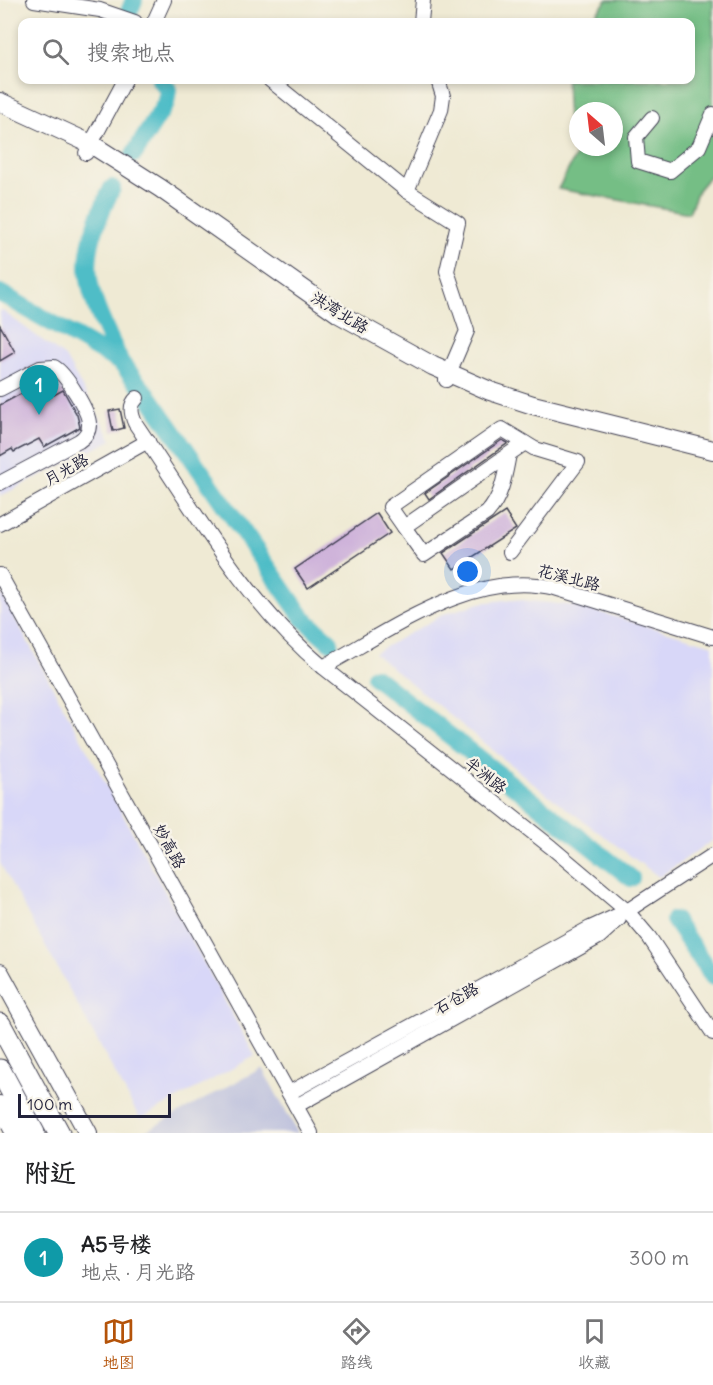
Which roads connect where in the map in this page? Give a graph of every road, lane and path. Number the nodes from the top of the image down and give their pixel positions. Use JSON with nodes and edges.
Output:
{"nodes":[{"id":1,"x":34,"y":0,"type":"edge"},
{"id":2,"x":164,"y":0,"type":"edge"},
{"id":3,"x":423,"y":0,"type":"edge"},
{"id":4,"x":124,"y":18,"type":"edge"},
{"id":5,"x":156,"y":18,"type":"edge"},
{"id":6,"x":421,"y":18,"type":"edge"},
{"id":7,"x":123,"y":84,"type":"edge"},
{"id":8,"x":275,"y":84,"type":"edge"},
{"id":9,"x":439,"y":84,"type":"edge"},
{"id":10,"x":0,"y":102,"type":"edge"},
{"id":11,"x":0,"y":113,"type":"edge"},
{"id":12,"x":713,"y":114,"type":"edge"},
{"id":13,"x":652,"y":118,"type":"dead end"},
{"id":14,"x":88,"y":148,"type":"junction"},
{"id":15,"x":407,"y":191,"type":"junction"},
{"id":16,"x":448,"y":377,"type":"junction"},
{"id":17,"x":0,"y":389,"type":"edge"},
{"id":18,"x":137,"y":398,"type":"dead end"},
{"id":19,"x":148,"y":441,"type":"junction"},
{"id":20,"x":525,"y":443,"type":"junction"},
{"id":21,"x":713,"y":450,"type":"edge"},
{"id":22,"x":509,"y":454,"type":"junction"},
{"id":23,"x":713,"y":462,"type":"edge"},
{"id":24,"x":0,"y":483,"type":"edge"},
{"id":25,"x":0,"y":524,"type":"edge"},
{"id":26,"x":405,"y":527,"type":"junction"},
{"id":27,"x":510,"y":552,"type":"dead end"},
{"id":28,"x":0,"y":575,"type":"edge"},
{"id":29,"x":713,"y":637,"type":"edge"},
{"id":30,"x":323,"y":667,"type":"junction"},
{"id":31,"x":713,"y":855,"type":"edge"},
{"id":32,"x":627,"y":911,"type":"junction"},
{"id":33,"x":0,"y":973,"type":"edge"},
{"id":34,"x":0,"y":1024,"type":"edge"},
{"id":35,"x":713,"y":1033,"type":"edge"},
{"id":36,"x":0,"y":1070,"type":"edge"},
{"id":37,"x":289,"y":1093,"type":"junction"},
{"id":38,"x":0,"y":1105,"type":"edge"},
{"id":39,"x":296,"y":1106,"type":"junction"},
{"id":40,"x":15,"y":1133,"type":"edge"},
{"id":41,"x":34,"y":1133,"type":"edge"},
{"id":42,"x":59,"y":1133,"type":"edge"},
{"id":43,"x":88,"y":1133,"type":"edge"},
{"id":44,"x":311,"y":1133,"type":"edge"}],
"edges":[{"from":1,"to":4,"type":"street"},
{"from":2,"to":5,"type":"street"},
{"from":3,"to":6,"type":"street"},
{"from":7,"to":14,"type":"street"},
{"from":8,"to":15,"type":"street"},
{"from":9,"to":15,"type":"street"},
{"from":10,"to":14,"type":"main road","name":"洪湾北路"},
{"from":11,"to":14,"type":"main road","name":"洪湾北路"},
{"from":12,"to":13,"type":"street"},
{"from":14,"to":16,"type":"main road","name":"洪湾北路"},
{"from":15,"to":16,"type":"street"},
{"from":16,"to":21,"type":"main road","name":"洪湾北路"},
{"from":16,"to":23,"type":"main road","name":"洪湾北路"},
{"from":17,"to":24,"type":"street"},
{"from":18,"to":19,"type":"street","name":"半洲路"},
{"from":19,"to":25,"type":"street","name":"月光路"},
{"from":19,"to":30,"type":"street","name":"半洲路"},
{"from":20,"to":22,"type":"street"},
{"from":20,"to":26,"type":"street"},
{"from":20,"to":27,"type":"street"},
{"from":22,"to":26,"type":"street"},
{"from":22,"to":26,"type":"street"},
{"from":28,"to":37,"type":"street","name":"妙高路"},
{"from":29,"to":30,"type":"street","name":"花溪北路"},
{"from":30,"to":32,"type":"street","name":"半洲路"},
{"from":31,"to":32,"type":"street","name":"石仓路"},
{"from":32,"to":35,"type":"street","name":"半洲路"},
{"from":32,"to":37,"type":"street","name":"石仓路"},
{"from":32,"to":39,"type":"street","name":"石仓路"},
{"from":33,"to":43,"type":"main road"},
{"from":34,"to":42,"type":"highway"},
{"from":36,"to":41,"type":"highway"},
{"from":37,"to":39,"type":"street","name":"妙高路"},
{"from":38,"to":40,"type":"main road"},
{"from":39,"to":44,"type":"street","name":"妙高路"}]}
